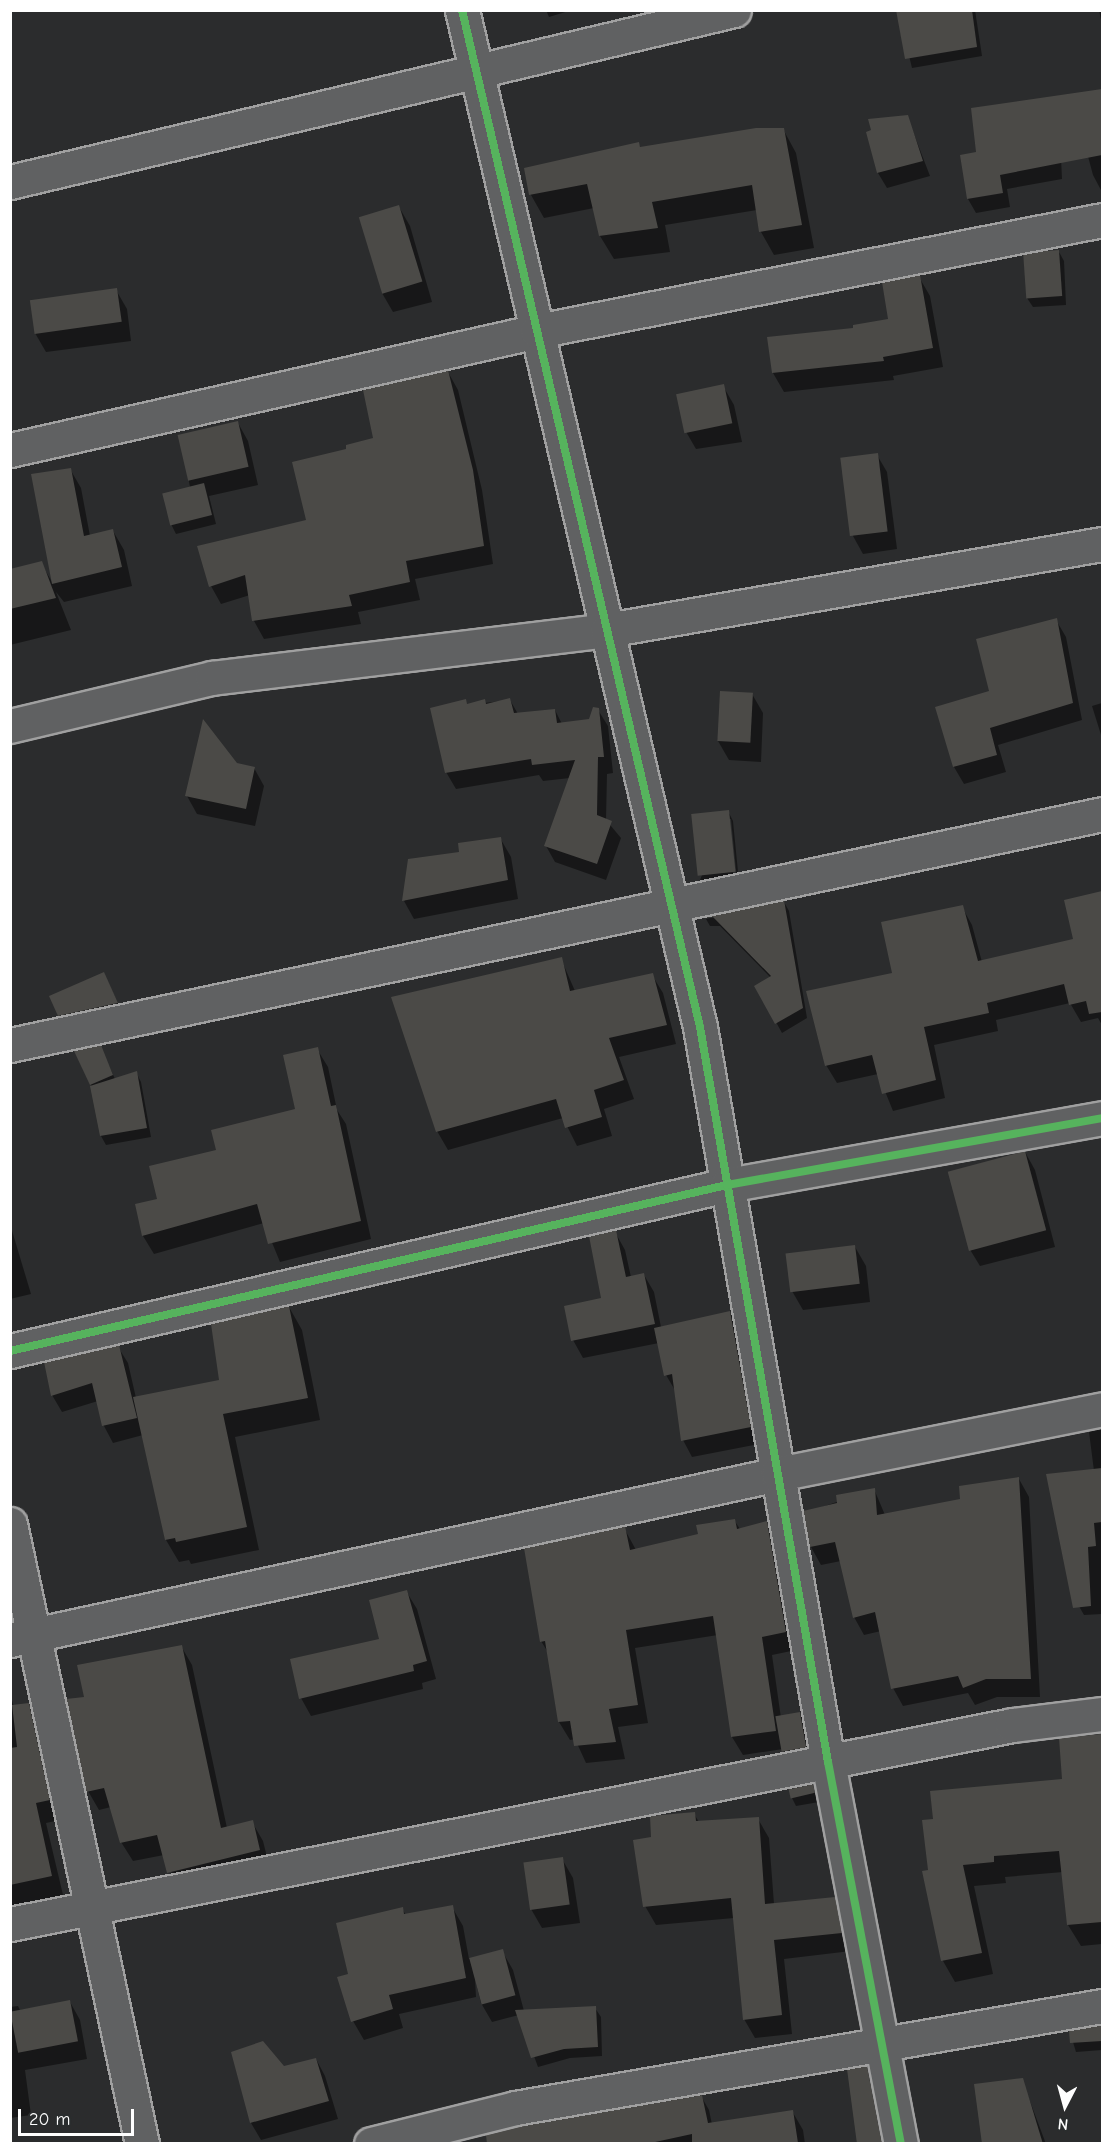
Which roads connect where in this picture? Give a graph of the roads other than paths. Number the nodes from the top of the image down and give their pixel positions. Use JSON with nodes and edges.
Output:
{"nodes":[{"id":1,"x":462,"y":10,"type":"edge"},
{"id":2,"x":734,"y":10,"type":"edge"},
{"id":3,"x":477,"y":74,"type":"junction"},
{"id":4,"x":10,"y":182,"type":"edge"},
{"id":5,"x":1102,"y":220,"type":"edge"},
{"id":6,"x":537,"y":331,"type":"junction"},
{"id":7,"x":10,"y":450,"type":"edge"},
{"id":8,"x":1102,"y":544,"type":"edge"},
{"id":9,"x":607,"y":630,"type":"junction"},
{"id":10,"x":10,"y":726,"type":"edge"},
{"id":11,"x":1102,"y":814,"type":"edge"},
{"id":12,"x":672,"y":908,"type":"junction"},
{"id":13,"x":10,"y":1045,"type":"edge"},
{"id":14,"x":1102,"y":1118,"type":"edge"},
{"id":15,"x":727,"y":1185,"type":"junction"},
{"id":16,"x":10,"y":1351,"type":"edge"},
{"id":17,"x":1102,"y":1409,"type":"edge"},
{"id":18,"x":778,"y":1474,"type":"junction"},
{"id":19,"x":10,"y":1524,"type":"edge"},
{"id":20,"x":23,"y":1638,"type":"edge"},
{"id":21,"x":1102,"y":1714,"type":"edge"},
{"id":22,"x":828,"y":1762,"type":"junction"},
{"id":23,"x":94,"y":1910,"type":"junction"},
{"id":24,"x":10,"y":1924,"type":"edge"},
{"id":25,"x":1102,"y":2006,"type":"edge"},
{"id":26,"x":880,"y":2044,"type":"junction"},
{"id":27,"x":142,"y":2144,"type":"edge"},
{"id":28,"x":371,"y":2144,"type":"edge"},
{"id":29,"x":901,"y":2144,"type":"edge"}],
"edges":[{"from":1,"to":3,"type":"street"},
{"from":2,"to":3,"type":"street"},
{"from":3,"to":4,"type":"street"},
{"from":3,"to":6,"type":"street"},
{"from":5,"to":6,"type":"street"},
{"from":6,"to":7,"type":"street"},
{"from":6,"to":9,"type":"street"},
{"from":8,"to":9,"type":"street"},
{"from":9,"to":10,"type":"street"},
{"from":9,"to":12,"type":"street"},
{"from":11,"to":12,"type":"street"},
{"from":12,"to":13,"type":"street"},
{"from":12,"to":15,"type":"street"},
{"from":14,"to":15,"type":"street"},
{"from":15,"to":16,"type":"street"},
{"from":15,"to":18,"type":"street"},
{"from":17,"to":18,"type":"street"},
{"from":18,"to":20,"type":"street"},
{"from":18,"to":22,"type":"street"},
{"from":19,"to":20,"type":"street"},
{"from":20,"to":23,"type":"street"},
{"from":21,"to":22,"type":"street"},
{"from":22,"to":23,"type":"street"},
{"from":22,"to":26,"type":"street"},
{"from":23,"to":24,"type":"street"},
{"from":23,"to":27,"type":"street"},
{"from":25,"to":26,"type":"street"},
{"from":26,"to":28,"type":"street"},
{"from":26,"to":29,"type":"street"}]}
